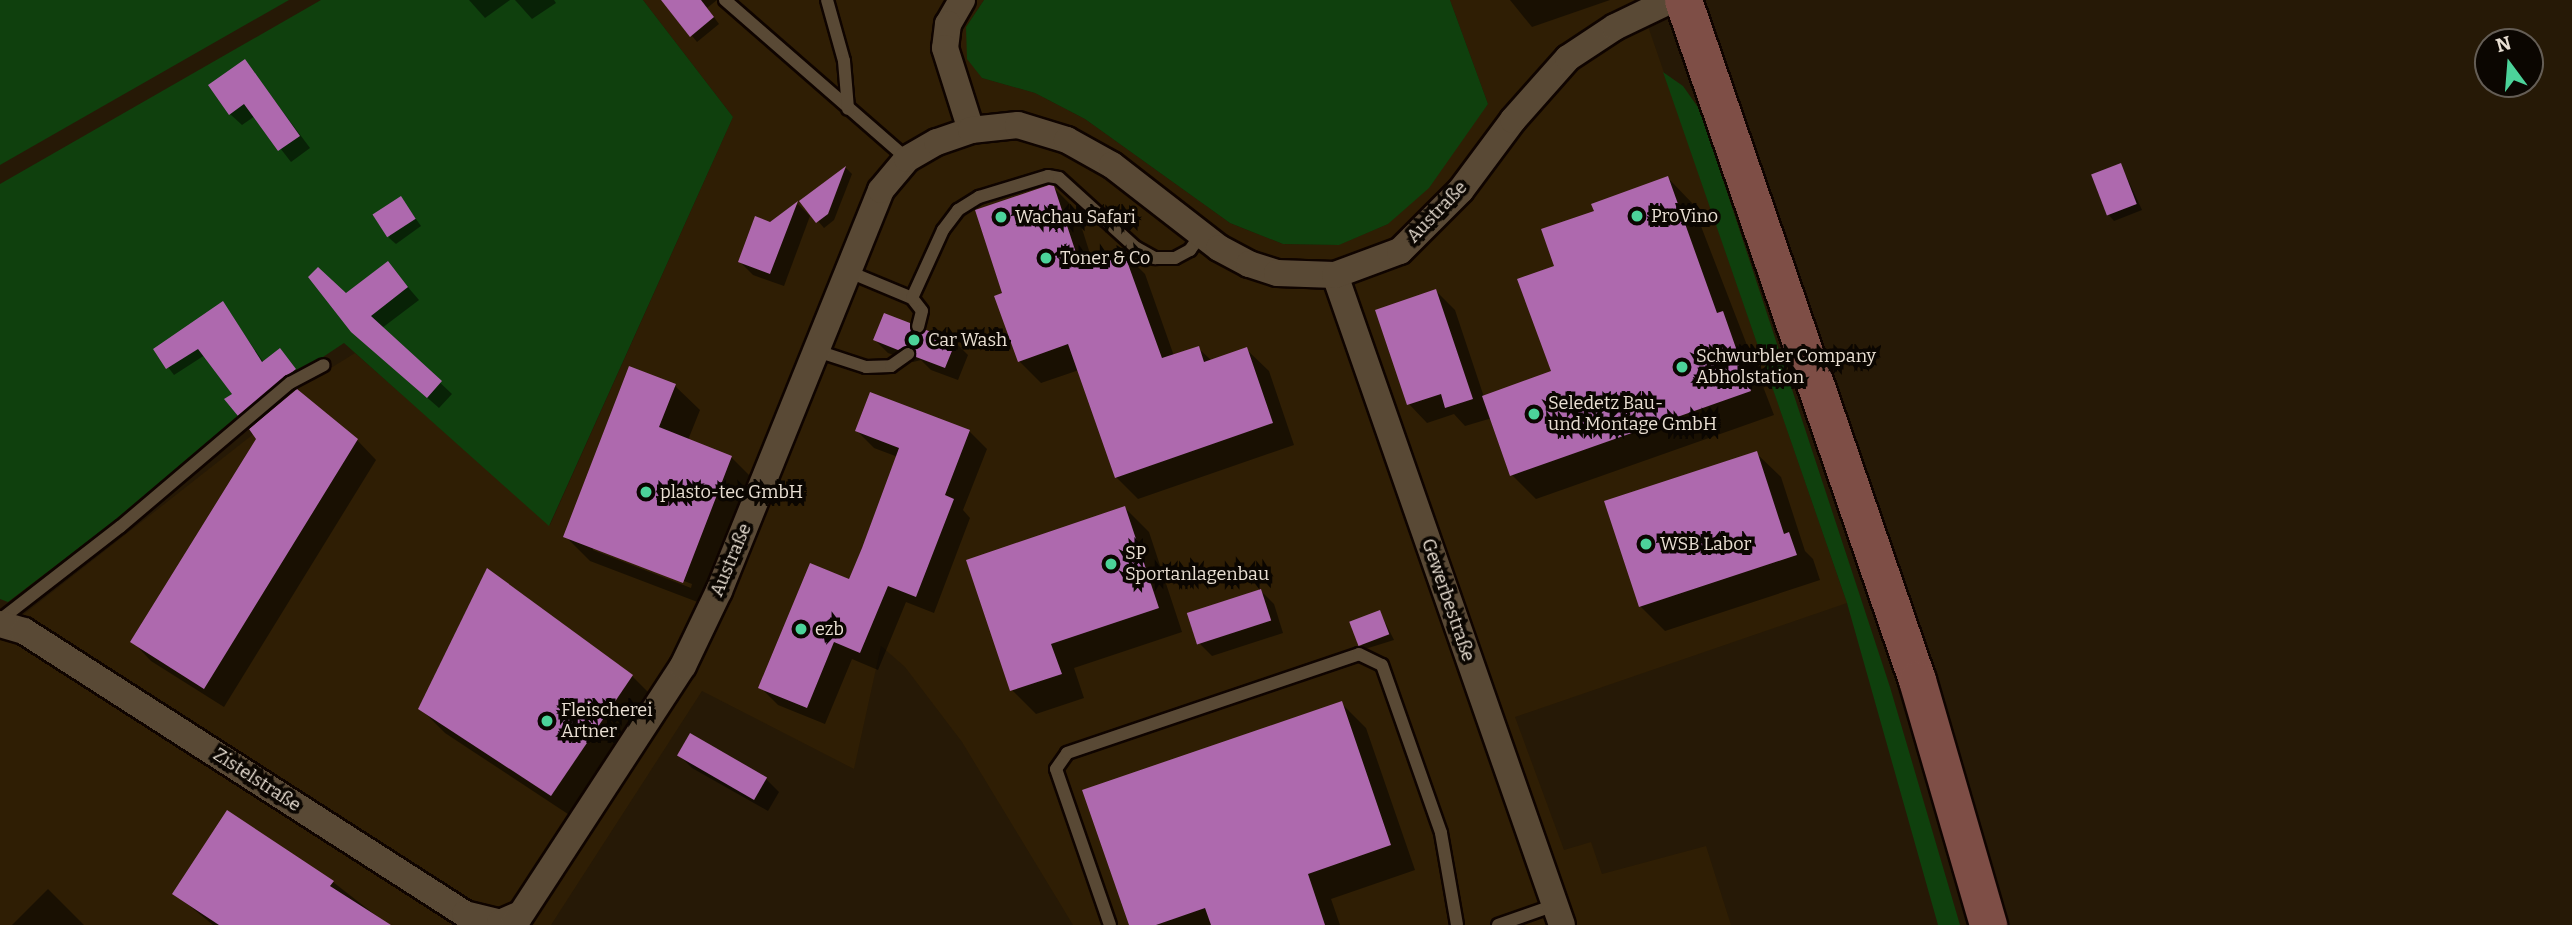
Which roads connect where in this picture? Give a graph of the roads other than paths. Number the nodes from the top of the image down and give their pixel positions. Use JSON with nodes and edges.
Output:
{"nodes":[{"id":1,"x":725,"y":0,"type":"edge"},
{"id":2,"x":827,"y":0,"type":"edge"},
{"id":3,"x":962,"y":0,"type":"edge"},
{"id":4,"x":1671,"y":0,"type":"edge"},
{"id":5,"x":1683,"y":0,"type":"edge"},
{"id":6,"x":848,"y":108,"type":"junction"},
{"id":7,"x":971,"y":130,"type":"junction"},
{"id":8,"x":907,"y":159,"type":"junction"},
{"id":9,"x":1201,"y":234,"type":"junction"},
{"id":10,"x":847,"y":271,"type":"junction"},
{"id":11,"x":1335,"y":275,"type":"junction"},
{"id":12,"x":912,"y":298,"type":"junction"},
{"id":13,"x":918,"y":327,"type":"dead end"},
{"id":14,"x":814,"y":349,"type":"junction"},
{"id":15,"x":908,"y":354,"type":"dead end"},
{"id":16,"x":324,"y":365,"type":"dead end"},
{"id":17,"x":0,"y":622,"type":"edge"},
{"id":18,"x":1559,"y":915,"type":"edge"},
{"id":19,"x":515,"y":921,"type":"edge"},
{"id":20,"x":1110,"y":925,"type":"edge"},
{"id":21,"x":1457,"y":925,"type":"edge"},
{"id":22,"x":1498,"y":925,"type":"edge"},
{"id":23,"x":1988,"y":925,"type":"edge"}],
"edges":[{"from":1,"to":6,"type":"lane"},
{"from":2,"to":6,"type":"lane"},
{"from":3,"to":7,"type":"street"},
{"from":4,"to":11,"type":"street","name":"Austraße"},
{"from":5,"to":23,"type":"main road"},
{"from":6,"to":8,"type":"lane"},
{"from":7,"to":8,"type":"street","name":"Austraße"},
{"from":7,"to":9,"type":"street","name":"Austraße"},
{"from":8,"to":10,"type":"street","name":"Austraße"},
{"from":9,"to":11,"type":"street","name":"Austraße"},
{"from":9,"to":12,"type":"lane"},
{"from":10,"to":12,"type":"lane"},
{"from":10,"to":14,"type":"street","name":"Austraße"},
{"from":11,"to":18,"type":"street","name":"Gewerbestraße"},
{"from":12,"to":13,"type":"lane"},
{"from":14,"to":15,"type":"lane"},
{"from":14,"to":19,"type":"street","name":"Austraße"},
{"from":16,"to":17,"type":"lane"},
{"from":17,"to":19,"type":"street","name":"Zistelstraße"},
{"from":18,"to":22,"type":"lane"},
{"from":20,"to":21,"type":"lane"}]}
